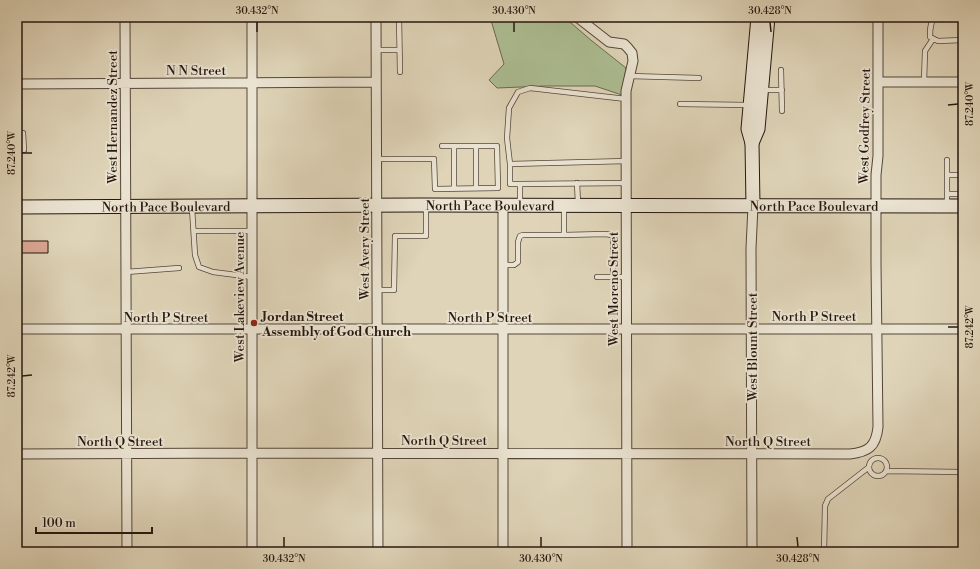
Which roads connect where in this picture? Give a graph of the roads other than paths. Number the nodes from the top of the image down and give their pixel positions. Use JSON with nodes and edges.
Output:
{"nodes":[{"id":1,"x":125,"y":17,"type":"edge"},
{"id":2,"x":252,"y":17,"type":"edge"},
{"id":3,"x":376,"y":17,"type":"edge"},
{"id":4,"x":399,"y":17,"type":"edge"},
{"id":5,"x":577,"y":17,"type":"edge"},
{"id":6,"x":878,"y":17,"type":"edge"},
{"id":7,"x":963,"y":17,"type":"edge"},
{"id":8,"x":763,"y":23,"type":"edge"},
{"id":9,"x":934,"y":39,"type":"junction"},
{"id":10,"x":963,"y":40,"type":"edge"},
{"id":11,"x":376,"y":50,"type":"junction"},
{"id":12,"x":399,"y":50,"type":"junction"},
{"id":13,"x":781,"y":70,"type":"dead end"},
{"id":14,"x":400,"y":72,"type":"dead end"},
{"id":15,"x":629,"y":76,"type":"junction"},
{"id":16,"x":699,"y":78,"type":"dead end"},
{"id":17,"x":376,"y":82,"type":"junction"},
{"id":18,"x":878,"y":82,"type":"junction"},
{"id":19,"x":924,"y":82,"type":"junction"},
{"id":20,"x":963,"y":82,"type":"edge"},
{"id":21,"x":252,"y":83,"type":"junction"},
{"id":22,"x":17,"y":84,"type":"edge"},
{"id":23,"x":125,"y":84,"type":"junction"},
{"id":24,"x":761,"y":90,"type":"junction"},
{"id":25,"x":782,"y":90,"type":"junction"},
{"id":26,"x":626,"y":99,"type":"junction"},
{"id":27,"x":680,"y":104,"type":"dead end"},
{"id":28,"x":750,"y":105,"type":"junction"},
{"id":29,"x":782,"y":111,"type":"dead end"},
{"id":30,"x":17,"y":133,"type":"edge"},
{"id":31,"x":752,"y":143,"type":"junction"},
{"id":32,"x":442,"y":146,"type":"dead end"},
{"id":33,"x":454,"y":146,"type":"junction"},
{"id":34,"x":476,"y":146,"type":"junction"},
{"id":35,"x":24,"y":150,"type":"dead end"},
{"id":36,"x":376,"y":159,"type":"junction"},
{"id":37,"x":947,"y":160,"type":"dead end"},
{"id":38,"x":627,"y":161,"type":"junction"},
{"id":39,"x":510,"y":164,"type":"junction"},
{"id":40,"x":963,"y":175,"type":"edge"},
{"id":41,"x":947,"y":176,"type":"junction"},
{"id":42,"x":577,"y":183,"type":"junction"},
{"id":43,"x":627,"y":183,"type":"junction"},
{"id":44,"x":520,"y":184,"type":"junction"},
{"id":45,"x":454,"y":188,"type":"junction"},
{"id":46,"x":476,"y":188,"type":"junction"},
{"id":47,"x":963,"y":194,"type":"edge"},
{"id":48,"x":947,"y":200,"type":"junction"},
{"id":49,"x":426,"y":205,"type":"junction"},
{"id":50,"x":377,"y":206,"type":"junction"},
{"id":51,"x":503,"y":206,"type":"junction"},
{"id":52,"x":520,"y":206,"type":"junction"},
{"id":53,"x":564,"y":206,"type":"junction"},
{"id":54,"x":578,"y":206,"type":"junction"},
{"id":55,"x":627,"y":206,"type":"junction"},
{"id":56,"x":753,"y":206,"type":"junction"},
{"id":57,"x":876,"y":206,"type":"junction"},
{"id":58,"x":963,"y":206,"type":"edge"},
{"id":59,"x":17,"y":207,"type":"edge"},
{"id":60,"x":126,"y":207,"type":"junction"},
{"id":61,"x":192,"y":207,"type":"junction"},
{"id":62,"x":252,"y":207,"type":"junction"},
{"id":63,"x":194,"y":231,"type":"junction"},
{"id":64,"x":252,"y":231,"type":"junction"},
{"id":65,"x":564,"y":235,"type":"junction"},
{"id":66,"x":502,"y":265,"type":"junction"},
{"id":67,"x":178,"y":268,"type":"dead end"},
{"id":68,"x":126,"y":272,"type":"junction"},
{"id":69,"x":252,"y":277,"type":"junction"},
{"id":70,"x":597,"y":277,"type":"dead end"},
{"id":71,"x":613,"y":277,"type":"junction"},
{"id":72,"x":626,"y":277,"type":"junction"},
{"id":73,"x":377,"y":290,"type":"junction"},
{"id":74,"x":17,"y":329,"type":"edge"},
{"id":75,"x":127,"y":329,"type":"junction"},
{"id":76,"x":752,"y":329,"type":"junction"},
{"id":77,"x":877,"y":329,"type":"junction"},
{"id":78,"x":963,"y":329,"type":"edge"},
{"id":79,"x":252,"y":330,"type":"junction"},
{"id":80,"x":377,"y":330,"type":"junction"},
{"id":81,"x":502,"y":330,"type":"junction"},
{"id":82,"x":626,"y":330,"type":"junction"},
{"id":83,"x":869,"y":448,"type":"junction"},
{"id":84,"x":252,"y":453,"type":"junction"},
{"id":85,"x":377,"y":453,"type":"junction"},
{"id":86,"x":503,"y":453,"type":"junction"},
{"id":87,"x":626,"y":453,"type":"junction"},
{"id":88,"x":17,"y":454,"type":"edge"},
{"id":89,"x":127,"y":454,"type":"junction"},
{"id":90,"x":753,"y":454,"type":"junction"},
{"id":91,"x":873,"y":459,"type":"junction"},
{"id":92,"x":869,"y":467,"type":"junction"},
{"id":93,"x":886,"y":471,"type":"junction"},
{"id":94,"x":963,"y":472,"type":"edge"},
{"id":95,"x":127,"y":552,"type":"edge"},
{"id":96,"x":252,"y":552,"type":"edge"},
{"id":97,"x":378,"y":552,"type":"edge"},
{"id":98,"x":503,"y":552,"type":"edge"},
{"id":99,"x":627,"y":552,"type":"edge"},
{"id":100,"x":752,"y":552,"type":"edge"},
{"id":101,"x":824,"y":552,"type":"edge"}],
"edges":[{"from":1,"to":23,"type":"street","name":"West Hernandez Street"},
{"from":2,"to":21,"type":"street","name":"West Lakeview Avenue"},
{"from":3,"to":11,"type":"street","name":"West Avery Street"},
{"from":4,"to":12,"type":"lane"},
{"from":5,"to":15,"type":"street","name":"West Moreno Street"},
{"from":6,"to":18,"type":"street","name":"West Godfrey Street"},
{"from":7,"to":9,"type":"lane"},
{"from":8,"to":24,"type":"main road","name":"West Blount Street"},
{"from":8,"to":28,"type":"main road","name":"West Blount Street"},
{"from":9,"to":10,"type":"lane"},
{"from":9,"to":19,"type":"lane"},
{"from":11,"to":12,"type":"lane"},
{"from":11,"to":17,"type":"street","name":"West Avery Street"},
{"from":12,"to":14,"type":"lane"},
{"from":13,"to":25,"type":"lane"},
{"from":15,"to":16,"type":"lane"},
{"from":15,"to":26,"type":"street","name":"West Moreno Street"},
{"from":17,"to":21,"type":"street","name":"N N Street"},
{"from":17,"to":36,"type":"street","name":"West Avery Street"},
{"from":18,"to":19,"type":"street"},
{"from":18,"to":57,"type":"street","name":"West Godfrey Street"},
{"from":19,"to":20,"type":"street"},
{"from":21,"to":23,"type":"street","name":"N N Street"},
{"from":21,"to":62,"type":"street","name":"West Lakeview Avenue"},
{"from":22,"to":23,"type":"street","name":"N N Street"},
{"from":23,"to":60,"type":"street","name":"West Hernandez Street"},
{"from":24,"to":25,"type":"lane"},
{"from":24,"to":31,"type":"main road","name":"West Blount Street"},
{"from":25,"to":29,"type":"lane"},
{"from":26,"to":38,"type":"street","name":"West Moreno Street"},
{"from":26,"to":39,"type":"lane"},
{"from":27,"to":28,"type":"lane"},
{"from":28,"to":31,"type":"main road","name":"West Blount Street"},
{"from":30,"to":35,"type":"lane"},
{"from":31,"to":56,"type":"main road","name":"West Blount Street"},
{"from":32,"to":33,"type":"lane"},
{"from":33,"to":34,"type":"lane"},
{"from":33,"to":45,"type":"lane"},
{"from":34,"to":46,"type":"lane"},
{"from":34,"to":46,"type":"lane"},
{"from":36,"to":45,"type":"lane"},
{"from":36,"to":50,"type":"street","name":"West Avery Street"},
{"from":37,"to":41,"type":"lane"},
{"from":38,"to":39,"type":"lane"},
{"from":38,"to":43,"type":"street","name":"West Moreno Street"},
{"from":39,"to":44,"type":"lane"},
{"from":40,"to":41,"type":"lane"},
{"from":41,"to":48,"type":"lane"},
{"from":42,"to":43,"type":"lane"},
{"from":42,"to":44,"type":"lane"},
{"from":42,"to":54,"type":"lane"},
{"from":43,"to":55,"type":"street","name":"West Moreno Street"},
{"from":44,"to":52,"type":"lane"},
{"from":45,"to":46,"type":"lane"},
{"from":47,"to":48,"type":"lane"},
{"from":48,"to":57,"type":"main road","name":"North Pace Boulevard"},
{"from":48,"to":58,"type":"main road","name":"North Pace Boulevard"},
{"from":49,"to":50,"type":"main road","name":"North Pace Boulevard"},
{"from":49,"to":51,"type":"main road","name":"North Pace Boulevard"},
{"from":49,"to":73,"type":"lane"},
{"from":50,"to":62,"type":"main road","name":"North Pace Boulevard"},
{"from":50,"to":73,"type":"street","name":"West Avery Street"},
{"from":51,"to":52,"type":"main road","name":"North Pace Boulevard"},
{"from":51,"to":66,"type":"street"},
{"from":52,"to":53,"type":"main road","name":"North Pace Boulevard"},
{"from":53,"to":54,"type":"main road","name":"North Pace Boulevard"},
{"from":53,"to":65,"type":"lane"},
{"from":54,"to":55,"type":"main road","name":"North Pace Boulevard"},
{"from":55,"to":56,"type":"main road","name":"North Pace Boulevard"},
{"from":55,"to":72,"type":"street","name":"West Moreno Street"},
{"from":56,"to":57,"type":"main road","name":"North Pace Boulevard"},
{"from":56,"to":76,"type":"street","name":"West Blount Street"},
{"from":57,"to":77,"type":"street","name":"West Godfrey Street"},
{"from":59,"to":60,"type":"main road","name":"North Pace Boulevard"},
{"from":60,"to":61,"type":"main road","name":"North Pace Boulevard"},
{"from":60,"to":68,"type":"street","name":"West Hernandez Street"},
{"from":61,"to":62,"type":"main road","name":"North Pace Boulevard"},
{"from":61,"to":63,"type":"lane"},
{"from":62,"to":64,"type":"street","name":"West Lakeview Avenue"},
{"from":63,"to":64,"type":"lane"},
{"from":63,"to":69,"type":"lane"},
{"from":64,"to":69,"type":"street","name":"West Lakeview Avenue"},
{"from":65,"to":66,"type":"lane"},
{"from":65,"to":71,"type":"lane"},
{"from":66,"to":81,"type":"street"},
{"from":67,"to":68,"type":"lane"},
{"from":68,"to":75,"type":"street","name":"West Hernandez Street"},
{"from":69,"to":79,"type":"street","name":"West Lakeview Avenue"},
{"from":70,"to":71,"type":"lane"},
{"from":71,"to":72,"type":"lane"},
{"from":72,"to":82,"type":"street","name":"West Moreno Street"},
{"from":73,"to":80,"type":"street","name":"West Avery Street"},
{"from":74,"to":75,"type":"street","name":"North P Street"},
{"from":75,"to":79,"type":"street","name":"North P Street"},
{"from":75,"to":89,"type":"street","name":"West Hernandez Street"},
{"from":76,"to":77,"type":"street","name":"North P Street"},
{"from":76,"to":82,"type":"street","name":"North P Street"},
{"from":76,"to":90,"type":"street","name":"West Blount Street"},
{"from":77,"to":78,"type":"street","name":"North P Street"},
{"from":77,"to":83,"type":"street","name":"West Godfrey Street"},
{"from":79,"to":80,"type":"street","name":"North P Street"},
{"from":79,"to":84,"type":"street","name":"West Lakeview Avenue"},
{"from":80,"to":81,"type":"street","name":"North P Street"},
{"from":80,"to":85,"type":"street","name":"West Avery Street"},
{"from":81,"to":82,"type":"street","name":"North P Street"},
{"from":81,"to":86,"type":"street"},
{"from":82,"to":87,"type":"street","name":"West Moreno Street"},
{"from":83,"to":90,"type":"street","name":"North Q Street"},
{"from":83,"to":91,"type":"lane"},
{"from":84,"to":85,"type":"street","name":"North Q Street"},
{"from":84,"to":89,"type":"street","name":"North Q Street"},
{"from":84,"to":96,"type":"street","name":"West Lakeview Avenue"},
{"from":85,"to":86,"type":"street","name":"North Q Street"},
{"from":85,"to":97,"type":"street","name":"West Avery Street"},
{"from":86,"to":87,"type":"street","name":"North Q Street"},
{"from":86,"to":98,"type":"street"},
{"from":87,"to":90,"type":"street","name":"North Q Street"},
{"from":87,"to":99,"type":"street","name":"West Moreno Street"},
{"from":88,"to":89,"type":"street","name":"North Q Street"},
{"from":89,"to":95,"type":"street","name":"West Hernandez Street"},
{"from":90,"to":100,"type":"street","name":"West Blount Street"},
{"from":91,"to":92,"type":"lane"},
{"from":91,"to":93,"type":"lane"},
{"from":92,"to":93,"type":"lane"},
{"from":92,"to":101,"type":"lane"},
{"from":93,"to":94,"type":"lane"}]}
